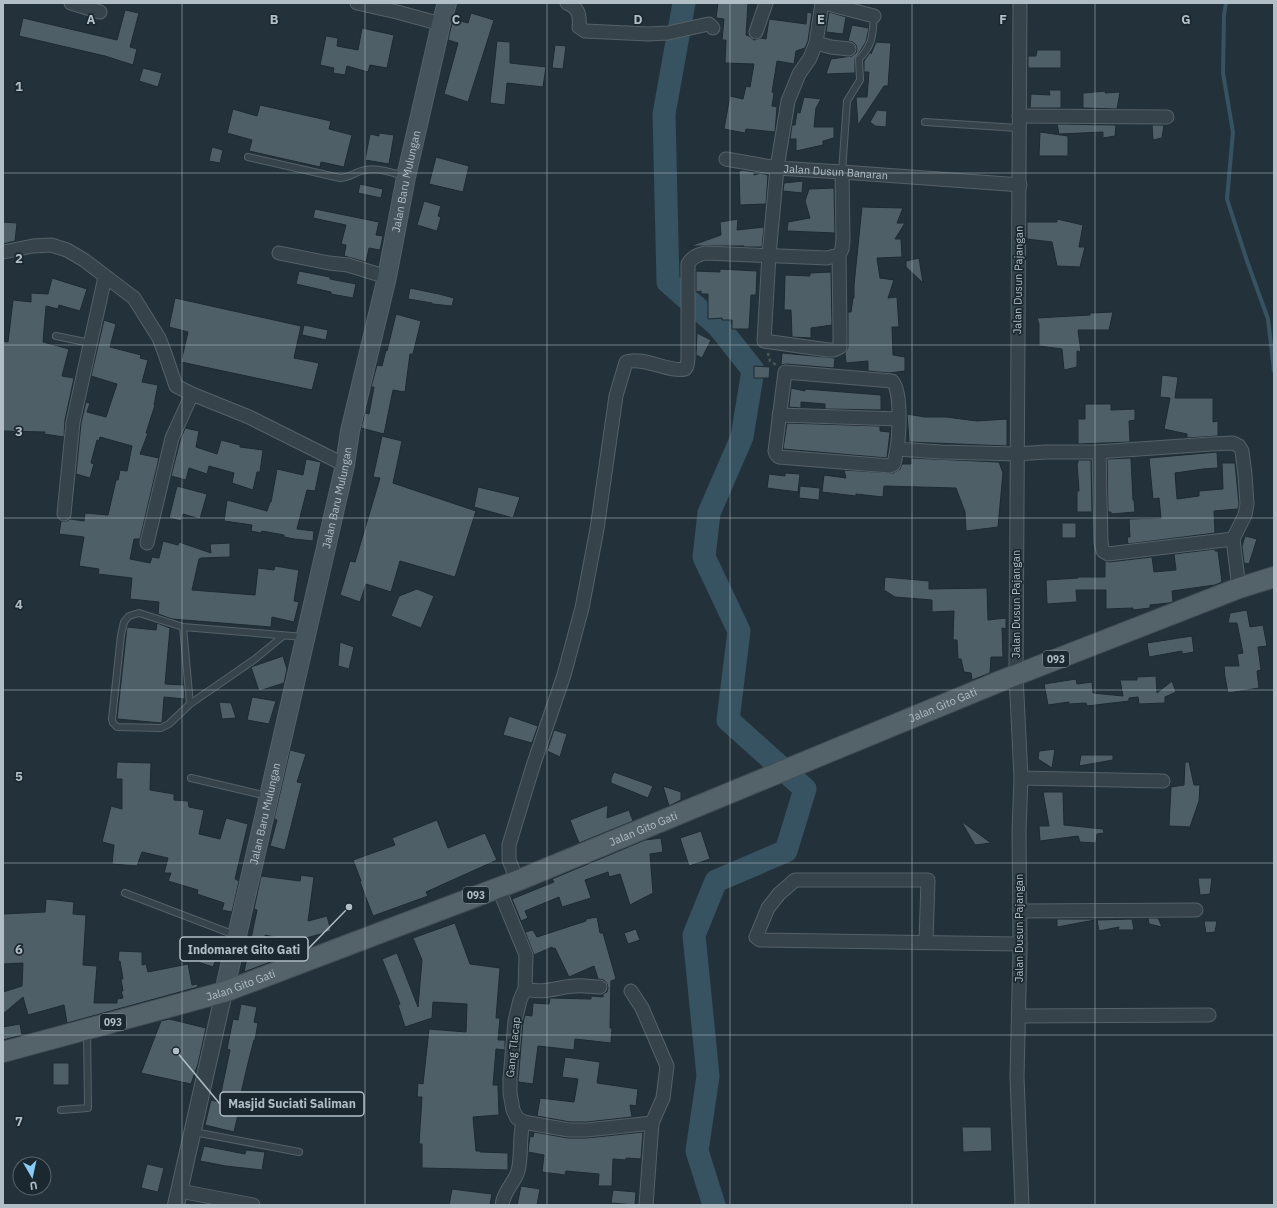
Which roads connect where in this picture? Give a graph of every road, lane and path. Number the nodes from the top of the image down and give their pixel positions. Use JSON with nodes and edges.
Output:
{"nodes":[{"id":1,"x":71,"y":3,"type":"edge"},
{"id":2,"x":357,"y":3,"type":"edge"},
{"id":3,"x":448,"y":3,"type":"edge"},
{"id":4,"x":567,"y":3,"type":"edge"},
{"id":5,"x":766,"y":3,"type":"edge"},
{"id":6,"x":823,"y":3,"type":"edge"},
{"id":7,"x":1020,"y":3,"type":"edge"},
{"id":8,"x":581,"y":9,"type":"edge"},
{"id":9,"x":100,"y":12,"type":"dead end"},
{"id":10,"x":874,"y":16,"type":"joint"},
{"id":11,"x":441,"y":24,"type":"junction"},
{"id":12,"x":713,"y":28,"type":"dead end"},
{"id":13,"x":756,"y":32,"type":"dead end"},
{"id":14,"x":816,"y":44,"type":"junction"},
{"id":15,"x":849,"y":49,"type":"dead end"},
{"id":16,"x":1166,"y":117,"type":"dead end"},
{"id":17,"x":925,"y":122,"type":"dead end"},
{"id":18,"x":1019,"y":122,"type":"junction"},
{"id":19,"x":248,"y":157,"type":"dead end"},
{"id":20,"x":726,"y":159,"type":"dead end"},
{"id":21,"x":777,"y":168,"type":"junction"},
{"id":22,"x":842,"y":172,"type":"junction"},
{"id":23,"x":406,"y":177,"type":"junction"},
{"id":24,"x":1020,"y":185,"type":"junction"},
{"id":25,"x":3,"y":252,"type":"edge"},
{"id":26,"x":279,"y":253,"type":"dead end"},
{"id":27,"x":839,"y":255,"type":"junction"},
{"id":28,"x":769,"y":256,"type":"junction"},
{"id":29,"x":105,"y":277,"type":"junction"},
{"id":30,"x":387,"y":277,"type":"junction"},
{"id":31,"x":56,"y":336,"type":"dead end"},
{"id":32,"x":764,"y":341,"type":"junction"},
{"id":33,"x":90,"y":343,"type":"junction"},
{"id":34,"x":785,"y":372,"type":"junction"},
{"id":35,"x":192,"y":394,"type":"junction"},
{"id":36,"x":779,"y":415,"type":"junction"},
{"id":37,"x":899,"y":419,"type":"junction"},
{"id":38,"x":897,"y":449,"type":"junction"},
{"id":39,"x":1099,"y":452,"type":"junction"},
{"id":40,"x":1016,"y":454,"type":"junction"},
{"id":41,"x":346,"y":465,"type":"junction"},
{"id":42,"x":64,"y":514,"type":"dead end"},
{"id":43,"x":1233,"y":539,"type":"junction"},
{"id":44,"x":146,"y":543,"type":"dead end"},
{"id":45,"x":1274,"y":577,"type":"edge"},
{"id":46,"x":1239,"y":588,"type":"junction"},
{"id":47,"x":183,"y":627,"type":"junction"},
{"id":48,"x":283,"y":636,"type":"junction"},
{"id":49,"x":306,"y":637,"type":"junction"},
{"id":50,"x":1016,"y":675,"type":"junction"},
{"id":51,"x":190,"y":704,"type":"junction"},
{"id":52,"x":191,"y":778,"type":"dead end"},
{"id":53,"x":1021,"y":778,"type":"junction"},
{"id":54,"x":1163,"y":781,"type":"dead end"},
{"id":55,"x":269,"y":796,"type":"junction"},
{"id":56,"x":517,"y":880,"type":"junction"},
{"id":57,"x":498,"y":887,"type":"junction"},
{"id":58,"x":125,"y":893,"type":"dead end"},
{"id":59,"x":1196,"y":910,"type":"dead end"},
{"id":60,"x":1020,"y":911,"type":"junction"},
{"id":61,"x":236,"y":935,"type":"junction"},
{"id":62,"x":926,"y":942,"type":"junction"},
{"id":63,"x":1020,"y":944,"type":"junction"},
{"id":64,"x":600,"y":988,"type":"dead end"},
{"id":65,"x":525,"y":989,"type":"junction"},
{"id":66,"x":631,"y":990,"type":"dead end"},
{"id":67,"x":224,"y":992,"type":"junction"},
{"id":68,"x":1209,"y":1015,"type":"dead end"},
{"id":69,"x":1019,"y":1016,"type":"junction"},
{"id":70,"x":87,"y":1029,"type":"junction"},
{"id":71,"x":3,"y":1052,"type":"edge"},
{"id":72,"x":61,"y":1110,"type":"dead end"},
{"id":73,"x":523,"y":1122,"type":"junction"},
{"id":74,"x":652,"y":1123,"type":"junction"},
{"id":75,"x":193,"y":1132,"type":"junction"},
{"id":76,"x":298,"y":1152,"type":"dead end"},
{"id":77,"x":178,"y":1198,"type":"edge"},
{"id":78,"x":253,"y":1205,"type":"edge"},
{"id":79,"x":502,"y":1205,"type":"edge"},
{"id":80,"x":646,"y":1205,"type":"edge"},
{"id":81,"x":1022,"y":1205,"type":"edge"}],
"edges":[{"from":1,"to":9,"type":"street"},
{"from":2,"to":11,"type":"street"},
{"from":3,"to":11,"type":"main road","name":"Jalan Baru Mulungan"},
{"from":4,"to":8,"type":"street"},
{"from":5,"to":13,"type":"street"},
{"from":6,"to":10,"type":"street","name":"Jalan Dusun Banaran"},
{"from":6,"to":14,"type":"street","name":"Jalan Dusun Banaran"},
{"from":7,"to":18,"type":"street","name":"Jalan Dusun Pajangan"},
{"from":8,"to":12,"type":"street"},
{"from":10,"to":22,"type":"lane"},
{"from":11,"to":23,"type":"main road","name":"Jalan Baru Mulungan"},
{"from":14,"to":15,"type":"street"},
{"from":14,"to":21,"type":"street","name":"Jalan Dusun Banaran"},
{"from":16,"to":18,"type":"street"},
{"from":17,"to":18,"type":"lane"},
{"from":18,"to":24,"type":"street","name":"Jalan Dusun Pajangan"},
{"from":19,"to":23,"type":"lane"},
{"from":20,"to":21,"type":"street"},
{"from":21,"to":22,"type":"street","name":"Jalan Dusun Banaran"},
{"from":21,"to":28,"type":"street"},
{"from":22,"to":24,"type":"street","name":"Jalan Dusun Banaran"},
{"from":22,"to":27,"type":"street"},
{"from":23,"to":30,"type":"main road","name":"Jalan Baru Mulungan"},
{"from":24,"to":40,"type":"street","name":"Jalan Dusun Pajangan"},
{"from":25,"to":29,"type":"street"},
{"from":26,"to":30,"type":"street"},
{"from":27,"to":28,"type":"street"},
{"from":27,"to":32,"type":"street"},
{"from":28,"to":32,"type":"street"},
{"from":28,"to":56,"type":"street"},
{"from":29,"to":33,"type":"street"},
{"from":29,"to":35,"type":"street"},
{"from":30,"to":41,"type":"main road","name":"Jalan Baru Mulungan"},
{"from":31,"to":33,"type":"lane"},
{"from":32,"to":34,"type":"path"},
{"from":33,"to":42,"type":"street"},
{"from":34,"to":36,"type":"street"},
{"from":34,"to":37,"type":"street"},
{"from":35,"to":41,"type":"street"},
{"from":35,"to":44,"type":"street"},
{"from":36,"to":37,"type":"street"},
{"from":36,"to":38,"type":"street"},
{"from":37,"to":38,"type":"street"},
{"from":38,"to":40,"type":"street"},
{"from":39,"to":40,"type":"street"},
{"from":39,"to":43,"type":"street"},
{"from":39,"to":43,"type":"street"},
{"from":40,"to":50,"type":"street","name":"Jalan Dusun Pajangan"},
{"from":41,"to":49,"type":"main road","name":"Jalan Baru Mulungan"},
{"from":43,"to":46,"type":"street"},
{"from":45,"to":46,"type":"main road","name":"Jalan Gito Gati","number":"093"},
{"from":46,"to":50,"type":"main road","name":"Jalan Gito Gati","number":"093"},
{"from":47,"to":48,"type":"lane"},
{"from":47,"to":51,"type":"lane"},
{"from":47,"to":51,"type":"lane"},
{"from":48,"to":49,"type":"lane"},
{"from":48,"to":51,"type":"lane"},
{"from":49,"to":55,"type":"main road","name":"Jalan Baru Mulungan"},
{"from":50,"to":53,"type":"street","name":"Jalan Dusun Pajangan"},
{"from":50,"to":56,"type":"main road","name":"Jalan Gito Gati","number":"093"},
{"from":52,"to":55,"type":"lane"},
{"from":53,"to":54,"type":"street"},
{"from":53,"to":60,"type":"street","name":"Jalan Dusun Pajangan"},
{"from":55,"to":61,"type":"main road","name":"Jalan Baru Mulungan"},
{"from":56,"to":57,"type":"main road","name":"Jalan Gito Gati","number":"093"},
{"from":57,"to":65,"type":"street","name":"Gang Tlacap"},
{"from":57,"to":67,"type":"main road","name":"Jalan Gito Gati","number":"093"},
{"from":58,"to":61,"type":"lane"},
{"from":59,"to":60,"type":"street"},
{"from":60,"to":63,"type":"street","name":"Jalan Dusun Pajangan"},
{"from":61,"to":67,"type":"main road","name":"Jalan Baru Mulungan"},
{"from":62,"to":62,"type":"street"},
{"from":62,"to":63,"type":"street"},
{"from":63,"to":69,"type":"street","name":"Jalan Dusun Pajangan"},
{"from":64,"to":65,"type":"street"},
{"from":65,"to":73,"type":"street","name":"Gang Tlacap"},
{"from":66,"to":74,"type":"street"},
{"from":67,"to":70,"type":"main road","name":"Jalan Gito Gati","number":"093"},
{"from":67,"to":75,"type":"street"},
{"from":68,"to":69,"type":"street"},
{"from":69,"to":81,"type":"street","name":"Jalan Dusun Pajangan"},
{"from":70,"to":71,"type":"main road","name":"Jalan Gito Gati","number":"093"},
{"from":70,"to":72,"type":"lane"},
{"from":73,"to":74,"type":"street"},
{"from":73,"to":79,"type":"street"},
{"from":74,"to":80,"type":"street"},
{"from":75,"to":76,"type":"lane"},
{"from":75,"to":77,"type":"street"},
{"from":77,"to":78,"type":"street"}]}
